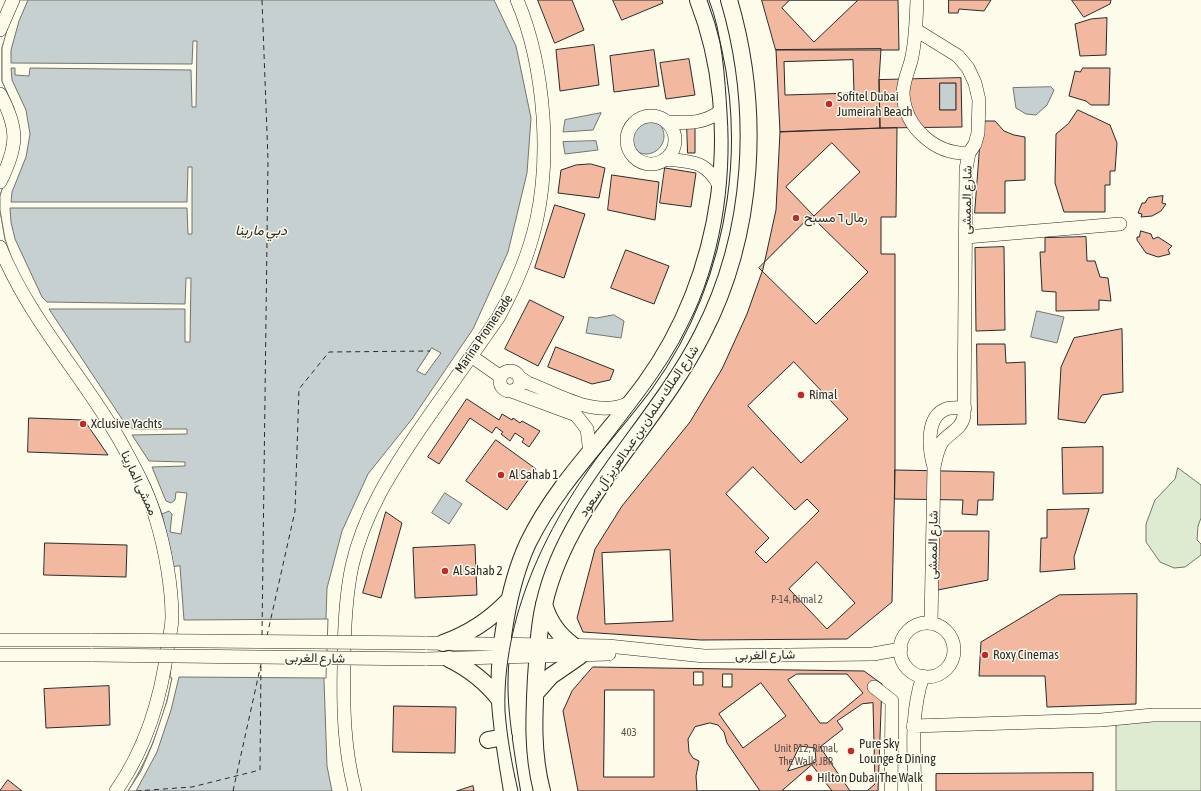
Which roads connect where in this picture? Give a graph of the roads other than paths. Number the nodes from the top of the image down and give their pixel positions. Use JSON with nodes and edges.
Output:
{"nodes":[{"id":1,"x":13,"y":0,"type":"edge"},
{"id":2,"x":517,"y":0,"type":"edge"},
{"id":3,"x":698,"y":0,"type":"edge"},
{"id":4,"x":729,"y":0,"type":"edge"},
{"id":5,"x":917,"y":0,"type":"edge"},
{"id":6,"x":0,"y":30,"type":"edge"},
{"id":7,"x":916,"y":30,"type":"junction"},
{"id":8,"x":0,"y":94,"type":"edge"},
{"id":9,"x":722,"y":110,"type":"junction"},
{"id":10,"x":667,"y":122,"type":"junction"},
{"id":11,"x":969,"y":153,"type":"junction"},
{"id":12,"x":665,"y":159,"type":"junction"},
{"id":13,"x":0,"y":182,"type":"edge"},
{"id":14,"x":720,"y":187,"type":"junction"},
{"id":15,"x":1120,"y":224,"type":"dead end"},
{"id":16,"x":966,"y":237,"type":"junction"},
{"id":17,"x":0,"y":246,"type":"edge"},
{"id":18,"x":471,"y":356,"type":"junction"},
{"id":19,"x":501,"y":377,"type":"junction"},
{"id":20,"x":519,"y":377,"type":"junction"},
{"id":21,"x":512,"y":391,"type":"junction"},
{"id":22,"x":630,"y":403,"type":"junction"},
{"id":23,"x":965,"y":408,"type":"junction"},
{"id":24,"x":590,"y":452,"type":"junction"},
{"id":25,"x":934,"y":467,"type":"junction"},
{"id":26,"x":509,"y":600,"type":"junction"},
{"id":27,"x":544,"y":604,"type":"junction"},
{"id":28,"x":931,"y":623,"type":"junction"},
{"id":29,"x":0,"y":640,"type":"edge"},
{"id":30,"x":443,"y":643,"type":"junction"},
{"id":31,"x":901,"y":649,"type":"junction"},
{"id":32,"x":538,"y":650,"type":"junction"},
{"id":33,"x":502,"y":651,"type":"junction"},
{"id":34,"x":577,"y":651,"type":"junction"},
{"id":35,"x":0,"y":656,"type":"edge"},
{"id":36,"x":449,"y":660,"type":"junction"},
{"id":37,"x":923,"y":676,"type":"junction"},
{"id":38,"x":874,"y":687,"type":"dead end"},
{"id":39,"x":535,"y":694,"type":"junction"},
{"id":40,"x":500,"y":700,"type":"junction"},
{"id":41,"x":1201,"y":715,"type":"edge"},
{"id":42,"x":913,"y":726,"type":"junction"},
{"id":43,"x":504,"y":737,"type":"junction"},
{"id":44,"x":488,"y":740,"type":"dead end"},
{"id":45,"x":116,"y":791,"type":"edge"},
{"id":46,"x":355,"y":791,"type":"edge"},
{"id":47,"x":512,"y":791,"type":"edge"},
{"id":48,"x":542,"y":791,"type":"edge"},
{"id":49,"x":892,"y":791,"type":"edge"},
{"id":50,"x":915,"y":791,"type":"edge"}],
"edges":[{"from":1,"to":6,"type":"street"},
{"from":2,"to":18,"type":"street","name":"Marina Promenade"},
{"from":3,"to":9,"type":"main road","name":"شارع الملك سلمان بن عبدالعزيز آل سعود"},
{"from":4,"to":27,"type":"main road","name":"شارع الملك سلمان بن عبدالعزيز آل سعود"},
{"from":5,"to":7,"type":"street"},
{"from":7,"to":11,"type":"street","name":"شارع الممشى"},
{"from":7,"to":11,"type":"street"},
{"from":8,"to":13,"type":"street"},
{"from":9,"to":10,"type":"street"},
{"from":9,"to":14,"type":"main road","name":"شارع الملك سلمان بن عبدالعزيز آل سعود"},
{"from":10,"to":12,"type":"street"},
{"from":10,"to":12,"type":"street"},
{"from":11,"to":16,"type":"street","name":"شارع الممشى"},
{"from":12,"to":14,"type":"street"},
{"from":14,"to":22,"type":"main road","name":"شارع الملك سلمان بن عبدالعزيز آل سعود"},
{"from":15,"to":16,"type":"street"},
{"from":16,"to":23,"type":"street","name":"شارع الممشى"},
{"from":17,"to":45,"type":"street","name":"ممشى المارينا"},
{"from":18,"to":19,"type":"street"},
{"from":18,"to":46,"type":"street","name":"Marina Promenade"},
{"from":19,"to":20,"type":"street"},
{"from":19,"to":21,"type":"street"},
{"from":20,"to":21,"type":"street"},
{"from":20,"to":22,"type":"street"},
{"from":21,"to":24,"type":"street"},
{"from":22,"to":24,"type":"main road","name":"شارع الملك سلمان بن عبدالعزيز آل سعود"},
{"from":23,"to":25,"type":"street","name":"شارع الممشى"},
{"from":23,"to":25,"type":"street","name":"شارع الممشى"},
{"from":24,"to":26,"type":"main road","name":"شارع الملك سلمان بن عبدالعزيز آل سعود"},
{"from":25,"to":28,"type":"street","name":"شارع الممشى"},
{"from":26,"to":30,"type":"main road"},
{"from":26,"to":33,"type":"main road","name":"شارع الملك سلمان بن عبدالعزيز آل سعود"},
{"from":27,"to":32,"type":"main road","name":"شارع الملك سلمان بن عبدالعزيز آل سعود"},
{"from":27,"to":34,"type":"main road"},
{"from":28,"to":31,"type":"street"},
{"from":28,"to":37,"type":"street"},
{"from":29,"to":30,"type":"street","name":"شارع الغربى","bridge":true},
{"from":30,"to":33,"type":"street","name":"شارع الغربى"},
{"from":31,"to":34,"type":"street","name":"شارع الغربى"},
{"from":31,"to":37,"type":"street"},
{"from":32,"to":33,"type":"street","name":"شارع الغربى"},
{"from":32,"to":34,"type":"street","name":"شارع الغربى"},
{"from":32,"to":39,"type":"main road","name":"شارع الملك سلمان بن عبدالعزيز آل سعود"},
{"from":33,"to":36,"type":"street","name":"شارع الغربى"},
{"from":33,"to":40,"type":"main road","name":"شارع الملك سلمان بن عبدالعزيز آل سعود"},
{"from":34,"to":39,"type":"main road"},
{"from":35,"to":36,"type":"street","name":"شارع الغربى","bridge":true},
{"from":36,"to":40,"type":"main road"},
{"from":37,"to":42,"type":"street"},
{"from":38,"to":49,"type":"street"},
{"from":39,"to":48,"type":"main road","name":"شارع الملك سلمان بن عبدالعزيز آل سعود"},
{"from":40,"to":43,"type":"main road","name":"شارع الملك سلمان بن عبدالعزيز آل سعود"},
{"from":41,"to":42,"type":"street"},
{"from":42,"to":50,"type":"street"},
{"from":43,"to":44,"type":"main road"},
{"from":43,"to":47,"type":"main road","name":"شارع الملك سلمان بن عبدالعزيز آل سعود"}]}
